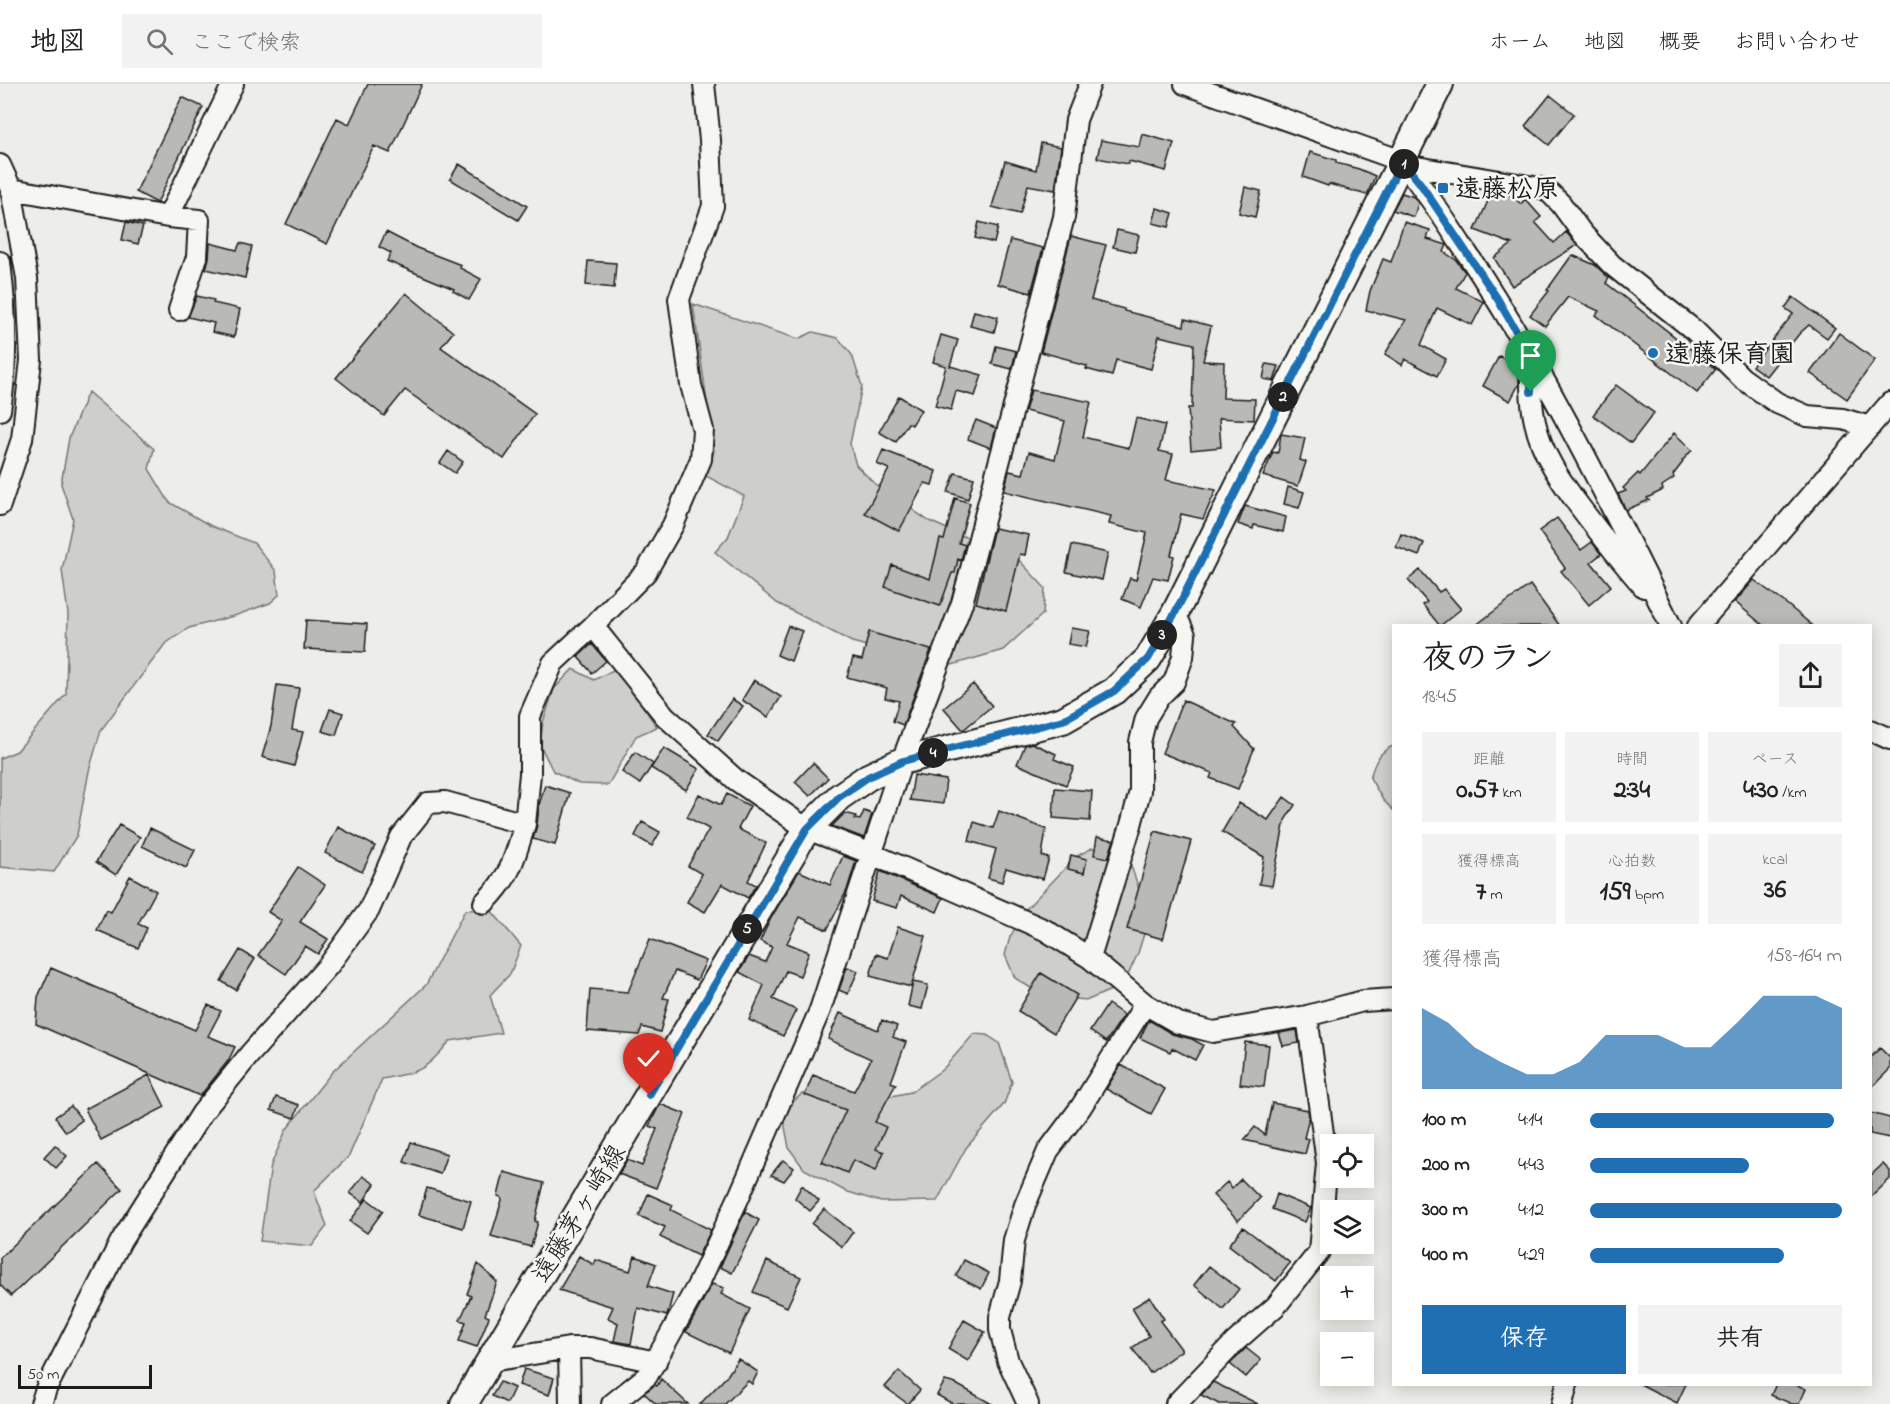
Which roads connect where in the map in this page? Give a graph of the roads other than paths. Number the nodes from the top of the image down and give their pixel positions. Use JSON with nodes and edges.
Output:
{"nodes":[{"id":1,"x":233,"y":84,"type":"edge"},
{"id":2,"x":704,"y":84,"type":"edge"},
{"id":3,"x":1090,"y":84,"type":"edge"},
{"id":4,"x":1185,"y":84,"type":"edge"},
{"id":5,"x":1440,"y":84,"type":"edge"},
{"id":6,"x":1404,"y":163,"type":"junction"},
{"id":7,"x":0,"y":165,"type":"edge"},
{"id":8,"x":11,"y":189,"type":"junction"},
{"id":9,"x":168,"y":217,"type":"junction"},
{"id":10,"x":0,"y":262,"type":"edge"},
{"id":11,"x":179,"y":310,"type":"dead end"},
{"id":12,"x":1531,"y":357,"type":"junction"},
{"id":13,"x":1890,"y":403,"type":"edge"},
{"id":14,"x":0,"y":410,"type":"edge"},
{"id":15,"x":1870,"y":427,"type":"junction"},
{"id":16,"x":0,"y":505,"type":"edge"},
{"id":17,"x":1662,"y":607,"type":"junction"},
{"id":18,"x":1175,"y":613,"type":"junction"},
{"id":19,"x":1670,"y":624,"type":"edge"},
{"id":20,"x":1700,"y":624,"type":"edge"},
{"id":21,"x":593,"y":626,"type":"junction"},
{"id":22,"x":1872,"y":731,"type":"edge"},
{"id":23,"x":1890,"y":739,"type":"edge"},
{"id":24,"x":903,"y":761,"type":"junction"},
{"id":25,"x":525,"y":824,"type":"junction"},
{"id":26,"x":807,"y":829,"type":"junction"},
{"id":27,"x":872,"y":854,"type":"junction"},
{"id":28,"x":484,"y":903,"type":"dead end"},
{"id":29,"x":1090,"y":958,"type":"junction"},
{"id":30,"x":1392,"y":999,"type":"edge"},
{"id":31,"x":1145,"y":1004,"type":"junction"},
{"id":32,"x":1307,"y":1016,"type":"junction"},
{"id":33,"x":569,"y":1348,"type":"junction"},
{"id":34,"x":491,"y":1361,"type":"junction"},
{"id":35,"x":656,"y":1362,"type":"junction"},
{"id":36,"x":1566,"y":1386,"type":"edge"},
{"id":37,"x":41,"y":1404,"type":"edge"},
{"id":38,"x":464,"y":1404,"type":"edge"},
{"id":39,"x":570,"y":1404,"type":"edge"},
{"id":40,"x":612,"y":1404,"type":"edge"},
{"id":41,"x":1028,"y":1404,"type":"edge"},
{"id":42,"x":1176,"y":1404,"type":"edge"},
{"id":43,"x":1562,"y":1404,"type":"edge"}],
"edges":[{"from":1,"to":9,"type":"street"},
{"from":2,"to":21,"type":"street"},
{"from":3,"to":24,"type":"street"},
{"from":4,"to":6,"type":"street"},
{"from":5,"to":6,"type":"main road","name":"遠藤茅ヶ崎線"},
{"from":6,"to":12,"type":"street"},
{"from":6,"to":15,"type":"street"},
{"from":6,"to":18,"type":"main road","name":"遠藤茅ヶ崎線"},
{"from":7,"to":8,"type":"street"},
{"from":8,"to":9,"type":"street"},
{"from":8,"to":16,"type":"street"},
{"from":9,"to":11,"type":"street"},
{"from":10,"to":14,"type":"street"},
{"from":12,"to":17,"type":"street"},
{"from":12,"to":17,"type":"street"},
{"from":13,"to":15,"type":"street"},
{"from":15,"to":20,"type":"street"},
{"from":17,"to":19,"type":"street"},
{"from":18,"to":24,"type":"main road","name":"遠藤茅ヶ崎線"},
{"from":18,"to":29,"type":"street"},
{"from":21,"to":25,"type":"street"},
{"from":21,"to":26,"type":"street"},
{"from":22,"to":23,"type":"street"},
{"from":24,"to":26,"type":"main road","name":"遠藤茅ヶ崎線"},
{"from":24,"to":27,"type":"street"},
{"from":25,"to":28,"type":"street"},
{"from":25,"to":37,"type":"street"},
{"from":26,"to":27,"type":"street"},
{"from":26,"to":34,"type":"main road","name":"遠藤茅ヶ崎線"},
{"from":27,"to":29,"type":"street"},
{"from":27,"to":35,"type":"street"},
{"from":29,"to":31,"type":"street"},
{"from":30,"to":32,"type":"street"},
{"from":31,"to":32,"type":"street"},
{"from":31,"to":41,"type":"street"},
{"from":32,"to":42,"type":"street"},
{"from":33,"to":34,"type":"street"},
{"from":33,"to":35,"type":"street"},
{"from":33,"to":39,"type":"street"},
{"from":34,"to":38,"type":"main road","name":"遠藤茅ヶ崎線"},
{"from":35,"to":40,"type":"street"},
{"from":36,"to":43,"type":"street"}]}
